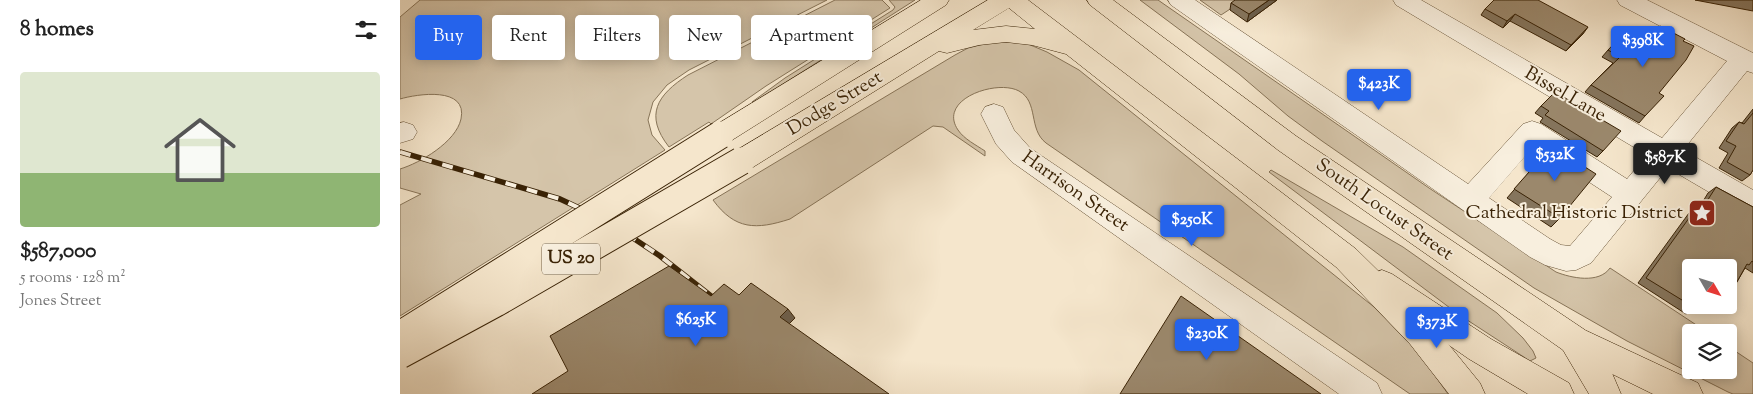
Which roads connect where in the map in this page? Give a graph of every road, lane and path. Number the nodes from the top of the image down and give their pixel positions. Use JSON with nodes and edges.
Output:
{"nodes":[{"id":1,"x":938,"y":0,"type":"edge"},
{"id":2,"x":1005,"y":0,"type":"edge"},
{"id":3,"x":1013,"y":0,"type":"edge"},
{"id":4,"x":1098,"y":0,"type":"edge"},
{"id":5,"x":1117,"y":0,"type":"edge"},
{"id":6,"x":1179,"y":0,"type":"edge"},
{"id":7,"x":1404,"y":0,"type":"edge"},
{"id":8,"x":1628,"y":0,"type":"edge"},
{"id":9,"x":1134,"y":26,"type":"junction"},
{"id":10,"x":922,"y":52,"type":"junction"},
{"id":11,"x":1083,"y":53,"type":"junction"},
{"id":12,"x":1748,"y":61,"type":"edge"},
{"id":13,"x":994,"y":114,"type":"dead end"},
{"id":14,"x":1665,"y":153,"type":"junction"},
{"id":15,"x":1630,"y":194,"type":"junction"},
{"id":16,"x":1471,"y":200,"type":"junction"},
{"id":17,"x":1753,"y":204,"type":"edge"},
{"id":18,"x":1346,"y":258,"type":"junction"},
{"id":19,"x":400,"y":335,"type":"edge"},
{"id":20,"x":1574,"y":340,"type":"junction"},
{"id":21,"x":400,"y":355,"type":"edge"},
{"id":22,"x":1366,"y":394,"type":"edge"},
{"id":23,"x":1469,"y":394,"type":"edge"},
{"id":24,"x":1558,"y":394,"type":"edge"},
{"id":25,"x":1604,"y":394,"type":"edge"},
{"id":26,"x":1687,"y":394,"type":"edge"}],
"edges":[{"from":1,"to":19,"type":"main road","name":"Dodge Street","number":"US 20","bridge":true},
{"from":2,"to":10,"type":"main road","name":"Dodge Street","number":"US 20"},
{"from":3,"to":11,"type":"main road"},
{"from":4,"to":9,"type":"main road","name":"South Locust Street"},
{"from":5,"to":9,"type":"main road"},
{"from":6,"to":16,"type":"street"},
{"from":7,"to":14,"type":"street","name":"Bissel Lane"},
{"from":8,"to":12,"type":"street"},
{"from":9,"to":20,"type":"main road","name":"South Locust Street"},
{"from":10,"to":11,"type":"main road"},
{"from":10,"to":21,"type":"main road","name":"Dodge Street","number":"US 20","bridge":true},
{"from":11,"to":18,"type":"main road"},
{"from":12,"to":14,"type":"street"},
{"from":13,"to":22,"type":"street","name":"Harrison Street"},
{"from":14,"to":15,"type":"street"},
{"from":14,"to":17,"type":"street","name":"Bissel Lane"},
{"from":15,"to":16,"type":"street"},
{"from":15,"to":16,"type":"street"},
{"from":18,"to":23,"type":"main road"},
{"from":18,"to":24,"type":"main road"},
{"from":20,"to":25,"type":"main road"},
{"from":20,"to":26,"type":"main road","name":"South Locust Street"}]}
